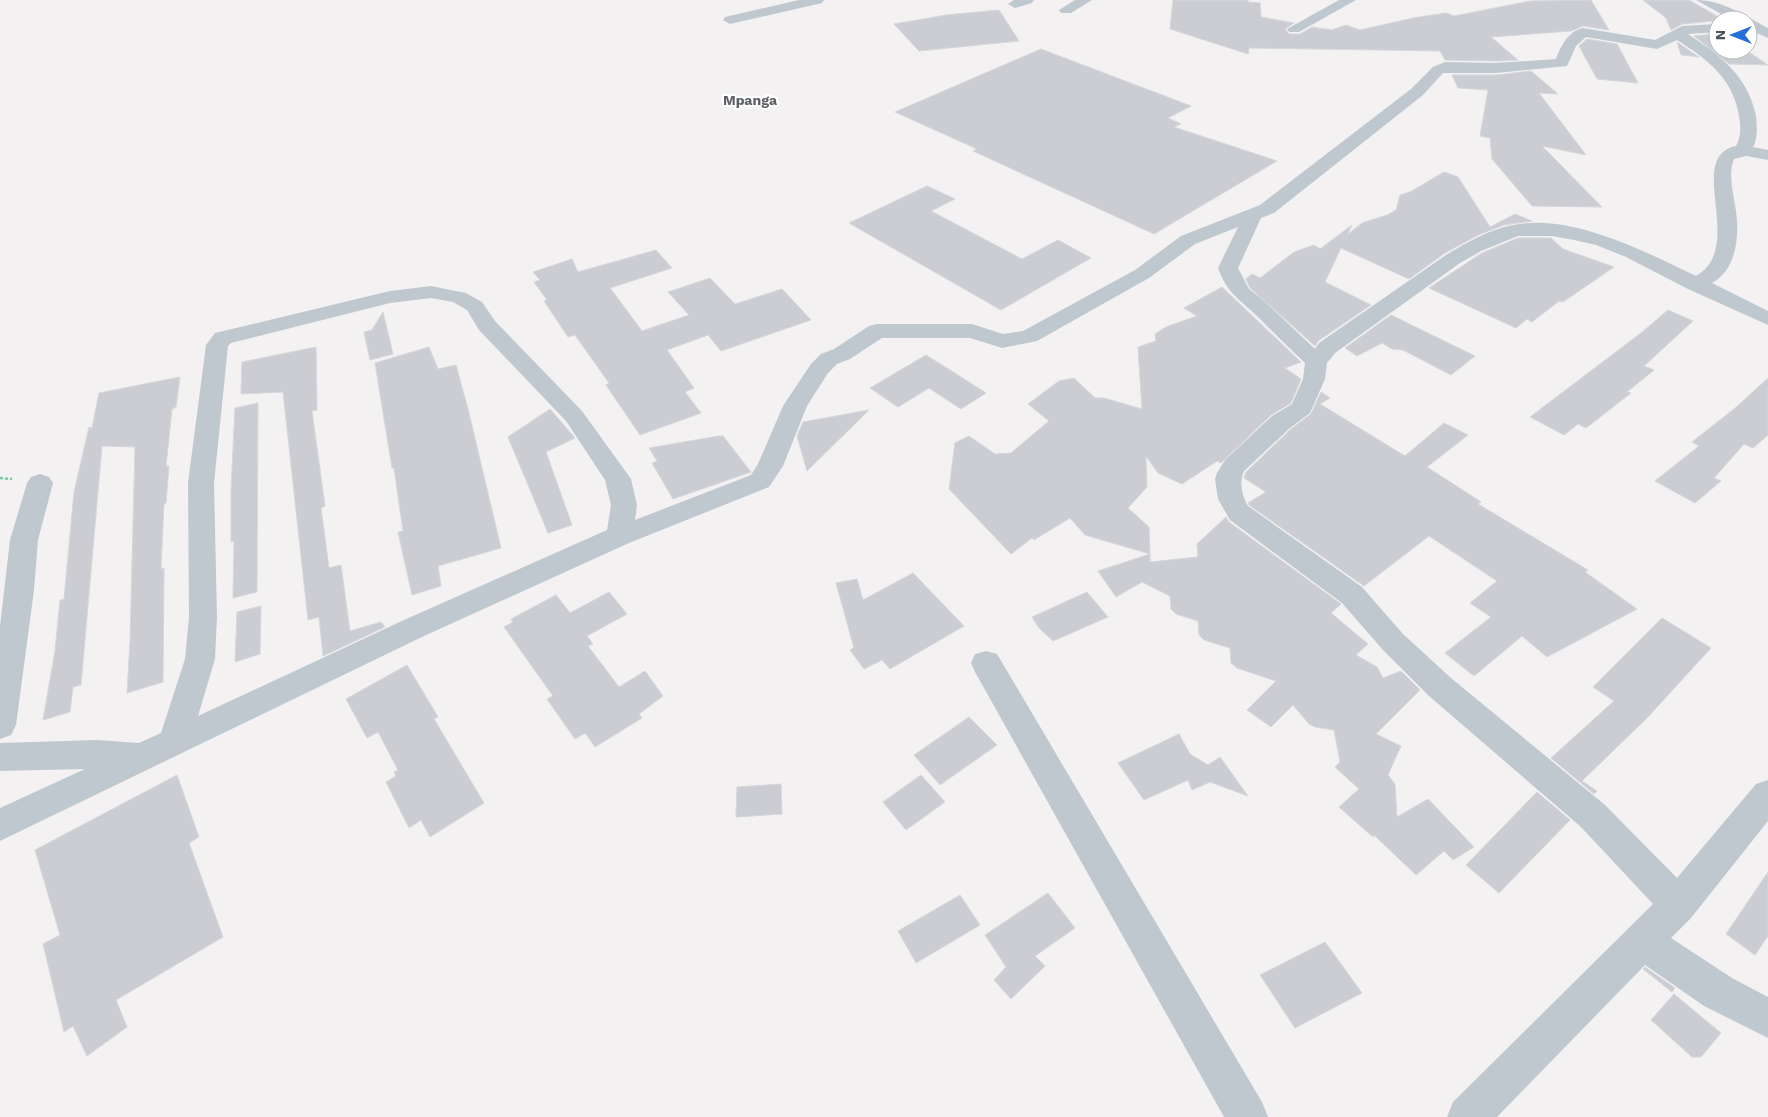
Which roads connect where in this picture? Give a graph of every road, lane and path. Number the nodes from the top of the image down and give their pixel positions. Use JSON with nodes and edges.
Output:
{"nodes":[{"id":1,"x":817,"y":0,"type":"edge"},
{"id":2,"x":1085,"y":0,"type":"edge"},
{"id":3,"x":1349,"y":0,"type":"edge"},
{"id":4,"x":1703,"y":0,"type":"edge"},
{"id":5,"x":1066,"y":10,"type":"dead end"},
{"id":6,"x":1723,"y":10,"type":"edge"},
{"id":7,"x":730,"y":20,"type":"dead end"},
{"id":8,"x":1708,"y":28,"type":"edge"},
{"id":9,"x":1294,"y":29,"type":"dead end"},
{"id":10,"x":1679,"y":35,"type":"junction"},
{"id":11,"x":1742,"y":99,"type":"junction"},
{"id":12,"x":1761,"y":103,"type":"dead end"},
{"id":13,"x":1745,"y":144,"type":"junction"},
{"id":14,"x":1768,"y":153,"type":"edge"},
{"id":15,"x":1253,"y":215,"type":"junction"},
{"id":16,"x":1695,"y":284,"type":"junction"},
{"id":17,"x":1768,"y":319,"type":"edge"},
{"id":18,"x":1316,"y":362,"type":"junction"},
{"id":19,"x":40,"y":483,"type":"dead end"},
{"id":20,"x":619,"y":536,"type":"junction"},
{"id":21,"x":986,"y":663,"type":"dead end"},
{"id":22,"x":0,"y":725,"type":"edge"},
{"id":23,"x":175,"y":740,"type":"junction"},
{"id":24,"x":0,"y":756,"type":"edge"},
{"id":25,"x":140,"y":757,"type":"junction"},
{"id":26,"x":1768,"y":795,"type":"edge"},
{"id":27,"x":0,"y":825,"type":"edge"},
{"id":28,"x":1678,"y":905,"type":"junction"},
{"id":29,"x":1643,"y":941,"type":"junction"},
{"id":30,"x":1768,"y":1018,"type":"edge"},
{"id":31,"x":1247,"y":1117,"type":"edge"},
{"id":32,"x":1468,"y":1117,"type":"edge"}],
"edges":[{"from":1,"to":7,"type":"street"},
{"from":2,"to":5,"type":"street"},
{"from":3,"to":9,"type":"street"},
{"from":4,"to":6,"type":"street"},
{"from":8,"to":10,"type":"street"},
{"from":10,"to":11,"type":"street"},
{"from":10,"to":15,"type":"street"},
{"from":11,"to":12,"type":"street"},
{"from":11,"to":13,"type":"street"},
{"from":13,"to":14,"type":"street"},
{"from":13,"to":16,"type":"street"},
{"from":15,"to":18,"type":"street"},
{"from":15,"to":20,"type":"street"},
{"from":16,"to":17,"type":"street"},
{"from":16,"to":18,"type":"street"},
{"from":18,"to":28,"type":"street"},
{"from":19,"to":22,"type":"street"},
{"from":20,"to":23,"type":"street"},
{"from":20,"to":23,"type":"street"},
{"from":21,"to":31,"type":"street"},
{"from":23,"to":25,"type":"street"},
{"from":24,"to":25,"type":"street"},
{"from":25,"to":27,"type":"street"},
{"from":26,"to":28,"type":"street"},
{"from":28,"to":29,"type":"street"},
{"from":29,"to":30,"type":"street"},
{"from":29,"to":32,"type":"street"}]}
